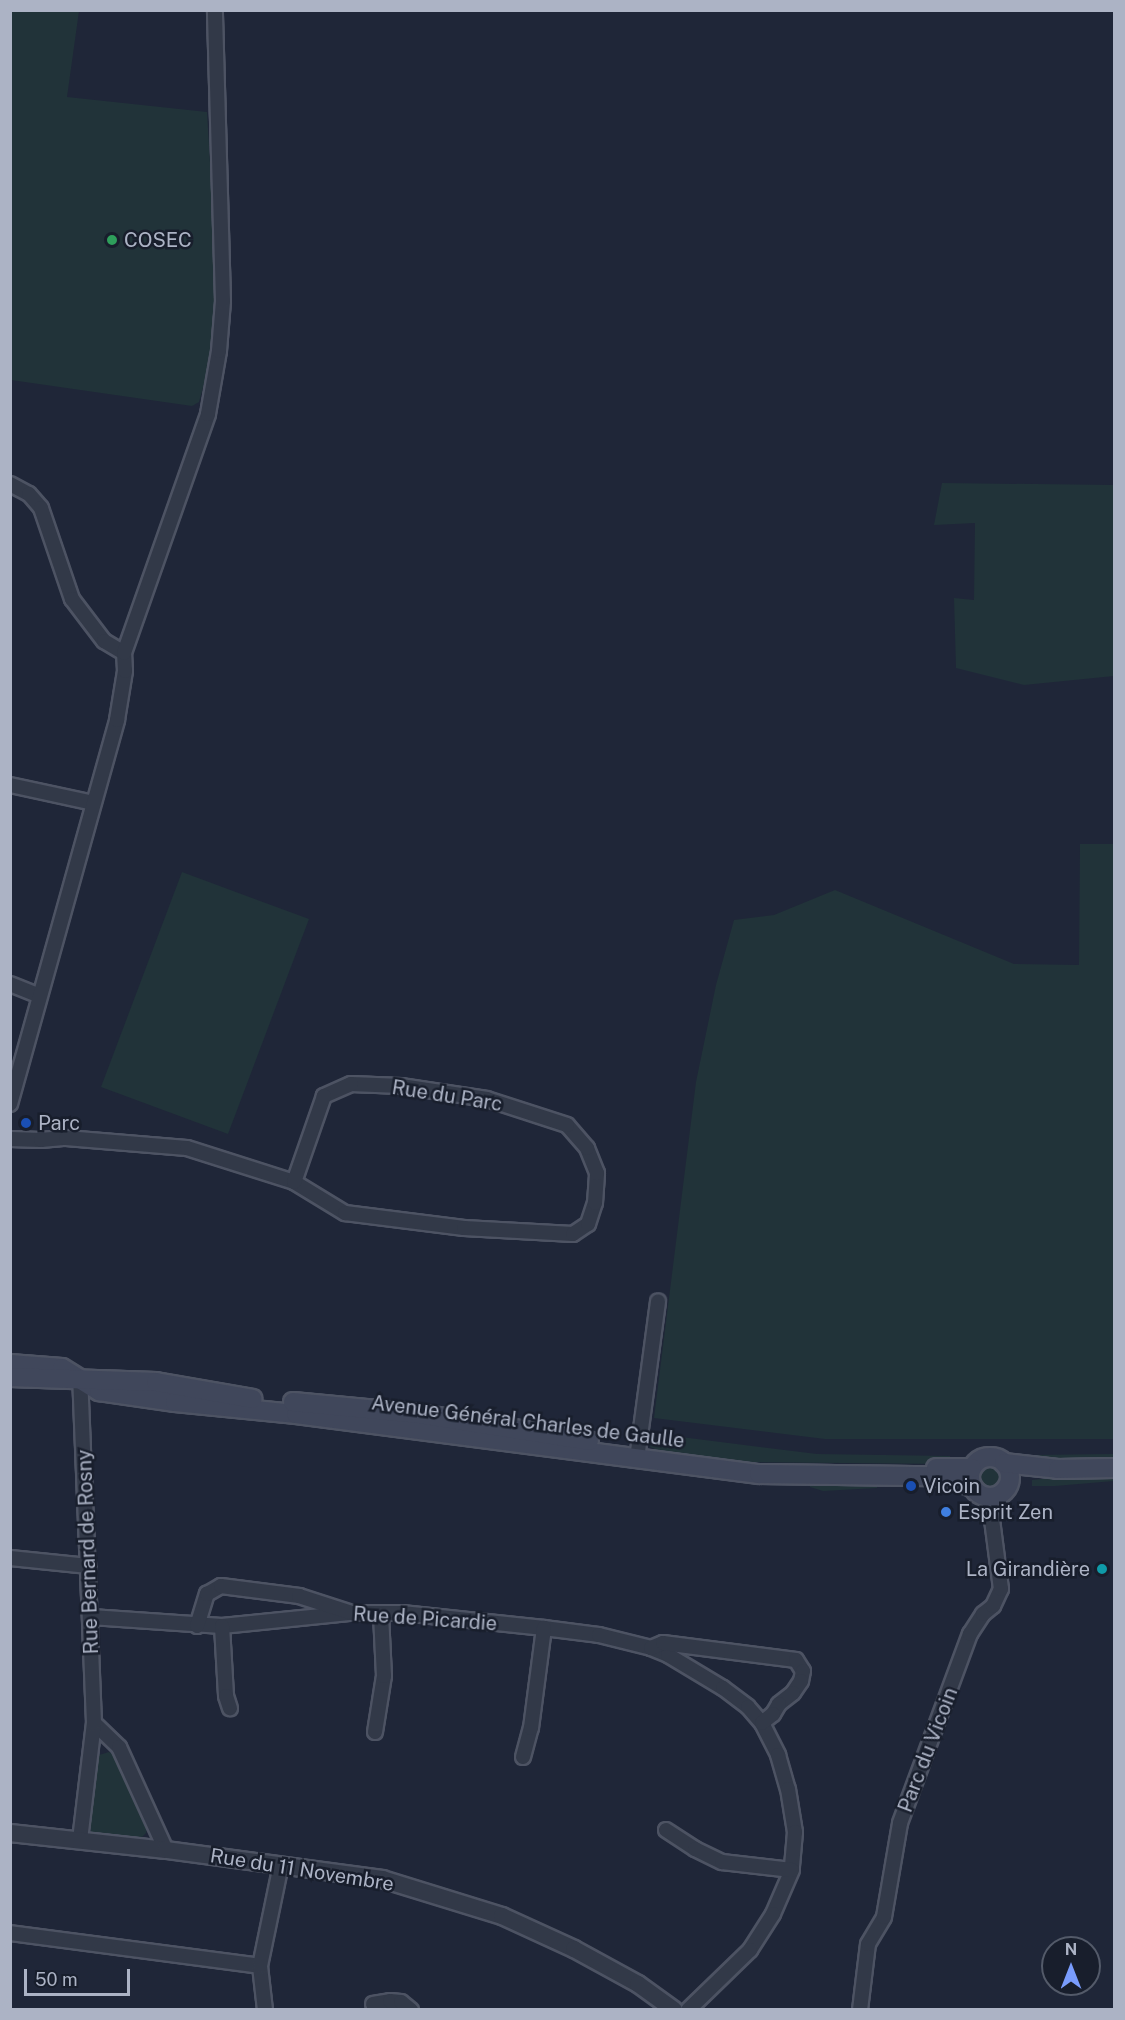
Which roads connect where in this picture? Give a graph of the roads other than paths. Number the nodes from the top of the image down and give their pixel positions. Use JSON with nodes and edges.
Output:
{"nodes":[{"id":1,"x":216,"y":10,"type":"edge"},
{"id":2,"x":10,"y":484,"type":"edge"},
{"id":3,"x":124,"y":653,"type":"junction"},
{"id":4,"x":10,"y":786,"type":"edge"},
{"id":5,"x":93,"y":804,"type":"junction"},
{"id":6,"x":10,"y":984,"type":"edge"},
{"id":7,"x":39,"y":996,"type":"junction"},
{"id":8,"x":10,"y":1104,"type":"edge"},
{"id":9,"x":10,"y":1139,"type":"edge"},
{"id":10,"x":294,"y":1182,"type":"junction"},
{"id":11,"x":658,"y":1301,"type":"dead end"},
{"id":12,"x":10,"y":1364,"type":"edge"},
{"id":13,"x":10,"y":1377,"type":"edge"},
{"id":14,"x":80,"y":1380,"type":"junction"},
{"id":15,"x":638,"y":1454,"type":"junction"},
{"id":16,"x":1004,"y":1463,"type":"junction"},
{"id":17,"x":972,"y":1468,"type":"junction"},
{"id":18,"x":1114,"y":1468,"type":"edge"},
{"id":19,"x":1058,"y":1469,"type":"junction"},
{"id":20,"x":1008,"y":1486,"type":"junction"},
{"id":21,"x":972,"y":1487,"type":"junction"},
{"id":22,"x":989,"y":1497,"type":"junction"},
{"id":23,"x":10,"y":1558,"type":"edge"},
{"id":24,"x":88,"y":1566,"type":"junction"},
{"id":25,"x":351,"y":1613,"type":"junction"},
{"id":26,"x":381,"y":1614,"type":"junction"},
{"id":27,"x":91,"y":1617,"type":"junction"},
{"id":28,"x":197,"y":1626,"type":"junction"},
{"id":29,"x":222,"y":1626,"type":"junction"},
{"id":30,"x":544,"y":1628,"type":"junction"},
{"id":31,"x":651,"y":1648,"type":"junction"},
{"id":32,"x":230,"y":1708,"type":"dead end"},
{"id":33,"x":94,"y":1723,"type":"junction"},
{"id":34,"x":762,"y":1723,"type":"junction"},
{"id":35,"x":375,"y":1732,"type":"dead end"},
{"id":36,"x":523,"y":1757,"type":"dead end"},
{"id":37,"x":666,"y":1830,"type":"dead end"},
{"id":38,"x":10,"y":1833,"type":"edge"},
{"id":39,"x":80,"y":1840,"type":"junction"},
{"id":40,"x":166,"y":1850,"type":"junction"},
{"id":41,"x":281,"y":1865,"type":"junction"},
{"id":42,"x":792,"y":1870,"type":"junction"},
{"id":43,"x":10,"y":1934,"type":"edge"},
{"id":44,"x":260,"y":1966,"type":"junction"},
{"id":45,"x":373,"y":2004,"type":"dead end"},
{"id":46,"x":265,"y":2010,"type":"edge"},
{"id":47,"x":411,"y":2010,"type":"edge"},
{"id":48,"x":674,"y":2010,"type":"edge"},
{"id":49,"x":688,"y":2010,"type":"edge"},
{"id":50,"x":860,"y":2010,"type":"edge"}],
"edges":[{"from":1,"to":3,"type":"street"},
{"from":2,"to":3,"type":"street"},
{"from":3,"to":5,"type":"street"},
{"from":4,"to":5,"type":"street"},
{"from":5,"to":7,"type":"street"},
{"from":6,"to":7,"type":"street"},
{"from":7,"to":8,"type":"street"},
{"from":9,"to":10,"type":"street","name":"Rue du Parc"},
{"from":10,"to":10,"type":"street","name":"Rue du Parc"},
{"from":11,"to":15,"type":"street"},
{"from":12,"to":14,"type":"main road","name":"Avenue Général Charles de Gaulle"},
{"from":13,"to":14,"type":"main road","name":"Avenue Général Charles de Gaulle"},
{"from":14,"to":15,"type":"main road","name":"Avenue Général Charles de Gaulle"},
{"from":14,"to":24,"type":"street","name":"Rue Bernard de Rosny"},
{"from":15,"to":17,"type":"main road","name":"Avenue Général Charles de Gaulle"},
{"from":15,"to":21,"type":"main road","name":"Avenue Général Charles de Gaulle"},
{"from":16,"to":17,"type":"main road","name":"Avenue Général Charles de Gaulle"},
{"from":16,"to":19,"type":"main road"},
{"from":16,"to":20,"type":"main road"},
{"from":17,"to":21,"type":"main road"},
{"from":18,"to":19,"type":"main road"},
{"from":19,"to":20,"type":"main road"},
{"from":20,"to":22,"type":"main road"},
{"from":21,"to":22,"type":"main road","name":"Avenue Général Charles de Gaulle"},
{"from":22,"to":50,"type":"street","name":"Parc du Vicoin"},
{"from":23,"to":24,"type":"street"},
{"from":24,"to":27,"type":"street","name":"Rue Bernard de Rosny"},
{"from":25,"to":26,"type":"street","name":"Rue de Picardie"},
{"from":25,"to":28,"type":"street"},
{"from":25,"to":29,"type":"street","name":"Rue de Picardie"},
{"from":26,"to":30,"type":"street","name":"Rue de Picardie"},
{"from":26,"to":35,"type":"street"},
{"from":27,"to":28,"type":"street","name":"Rue de Picardie"},
{"from":27,"to":33,"type":"street","name":"Rue Bernard de Rosny"},
{"from":28,"to":29,"type":"street","name":"Rue de Picardie"},
{"from":29,"to":32,"type":"street"},
{"from":30,"to":31,"type":"street","name":"Rue de Picardie"},
{"from":30,"to":36,"type":"street"},
{"from":31,"to":34,"type":"street","name":"Rue de Picardie"},
{"from":31,"to":34,"type":"street","name":"Rue de Picardie"},
{"from":33,"to":39,"type":"street","name":"Rue Bernard de Rosny"},
{"from":33,"to":40,"type":"street"},
{"from":34,"to":42,"type":"street","name":"Rue de Picardie"},
{"from":37,"to":42,"type":"street"},
{"from":38,"to":39,"type":"street","name":"Rue du 11 Novembre"},
{"from":39,"to":40,"type":"street","name":"Rue du 11 Novembre"},
{"from":40,"to":41,"type":"street","name":"Rue du 11 Novembre"},
{"from":41,"to":44,"type":"street"},
{"from":41,"to":48,"type":"street","name":"Rue du 11 Novembre"},
{"from":42,"to":49,"type":"street","name":"Rue de Picardie"},
{"from":43,"to":44,"type":"street"},
{"from":44,"to":46,"type":"street"},
{"from":45,"to":47,"type":"street"}]}
